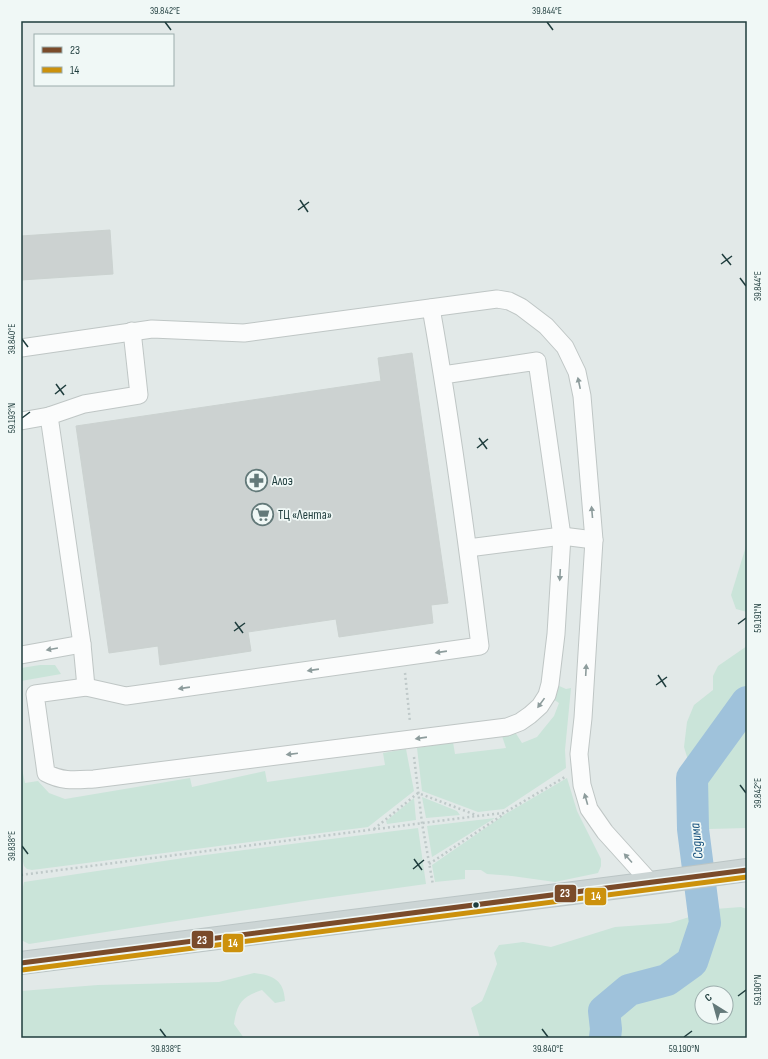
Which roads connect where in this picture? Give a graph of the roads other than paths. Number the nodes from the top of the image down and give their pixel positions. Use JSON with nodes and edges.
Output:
{"nodes":[{"id":1,"x":431,"y":308,"type":"junction"},
{"id":2,"x":132,"y":331,"type":"junction"},
{"id":3,"x":21,"y":348,"type":"edge"},
{"id":4,"x":443,"y":375,"type":"junction"},
{"id":5,"x":49,"y":416,"type":"junction"},
{"id":6,"x":21,"y":421,"type":"edge"},
{"id":7,"x":562,"y":536,"type":"junction"},
{"id":8,"x":594,"y":540,"type":"junction"},
{"id":9,"x":468,"y":548,"type":"junction"},
{"id":10,"x":82,"y":644,"type":"junction"},
{"id":11,"x":21,"y":655,"type":"edge"},
{"id":12,"x":86,"y":686,"type":"junction"},
{"id":13,"x":737,"y":871,"type":"edge"},
{"id":14,"x":659,"y":882,"type":"junction"},
{"id":15,"x":21,"y":963,"type":"edge"}],
"edges":[{"from":1,"to":2,"type":"lane"},
{"from":1,"to":4,"type":"lane"},
{"from":8,"to":1,"type":"lane","one_way":true},
{"from":2,"to":3,"type":"lane"},
{"from":2,"to":5,"type":"lane"},
{"from":4,"to":7,"type":"lane"},
{"from":4,"to":9,"type":"lane"},
{"from":5,"to":6,"type":"lane"},
{"from":5,"to":10,"type":"lane"},
{"from":7,"to":8,"type":"lane"},
{"from":7,"to":9,"type":"lane"},
{"from":7,"to":12,"type":"lane","one_way":true},
{"from":14,"to":8,"type":"lane","one_way":true},
{"from":9,"to":12,"type":"lane","one_way":true},
{"from":10,"to":11,"type":"lane","one_way":true},
{"from":10,"to":12,"type":"lane"},
{"from":13,"to":14,"type":"main road"},
{"from":14,"to":15,"type":"main road"}]}
